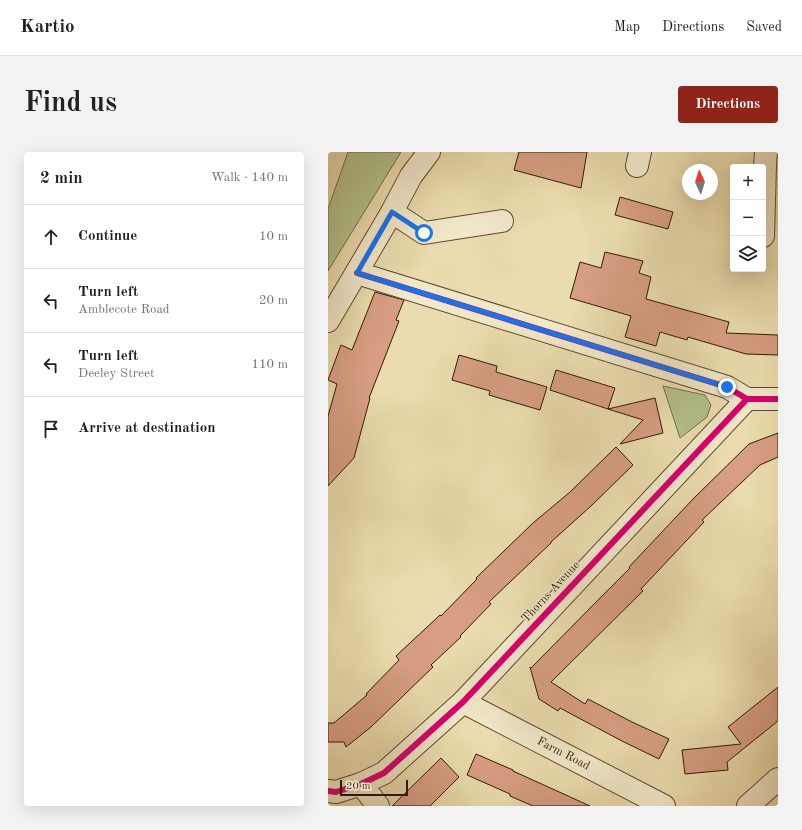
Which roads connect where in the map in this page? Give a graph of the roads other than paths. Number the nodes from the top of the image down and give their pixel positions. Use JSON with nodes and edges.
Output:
{"nodes":[{"id":1,"x":429,"y":152,"type":"edge"},
{"id":2,"x":766,"y":152,"type":"edge"},
{"id":3,"x":764,"y":200,"type":"edge"},
{"id":4,"x":392,"y":212,"type":"junction"},
{"id":5,"x":502,"y":221,"type":"dead end"},
{"id":6,"x":357,"y":273,"type":"junction"},
{"id":7,"x":328,"y":321,"type":"edge"},
{"id":8,"x":747,"y":398,"type":"junction"},
{"id":9,"x":778,"y":399,"type":"edge"},
{"id":10,"x":463,"y":702,"type":"junction"},
{"id":11,"x":778,"y":779,"type":"edge"},
{"id":12,"x":361,"y":784,"type":"junction"},
{"id":13,"x":328,"y":791,"type":"edge"},
{"id":14,"x":378,"y":806,"type":"edge"},
{"id":15,"x":664,"y":806,"type":"edge"},
{"id":16,"x":748,"y":806,"type":"edge"}],
"edges":[{"from":1,"to":4,"type":"street"},
{"from":2,"to":3,"type":"street"},
{"from":4,"to":5,"type":"street"},
{"from":4,"to":6,"type":"street"},
{"from":6,"to":7,"type":"street"},
{"from":6,"to":8,"type":"street"},
{"from":8,"to":9,"type":"street"},
{"from":8,"to":10,"type":"street","name":"Thorns Avenue"},
{"from":10,"to":12,"type":"street","name":"Thorns Avenue"},
{"from":10,"to":15,"type":"street","name":"Farm Road"},
{"from":11,"to":16,"type":"street"},
{"from":12,"to":13,"type":"street","name":"Thorns Avenue"},
{"from":12,"to":14,"type":"street"}]}
